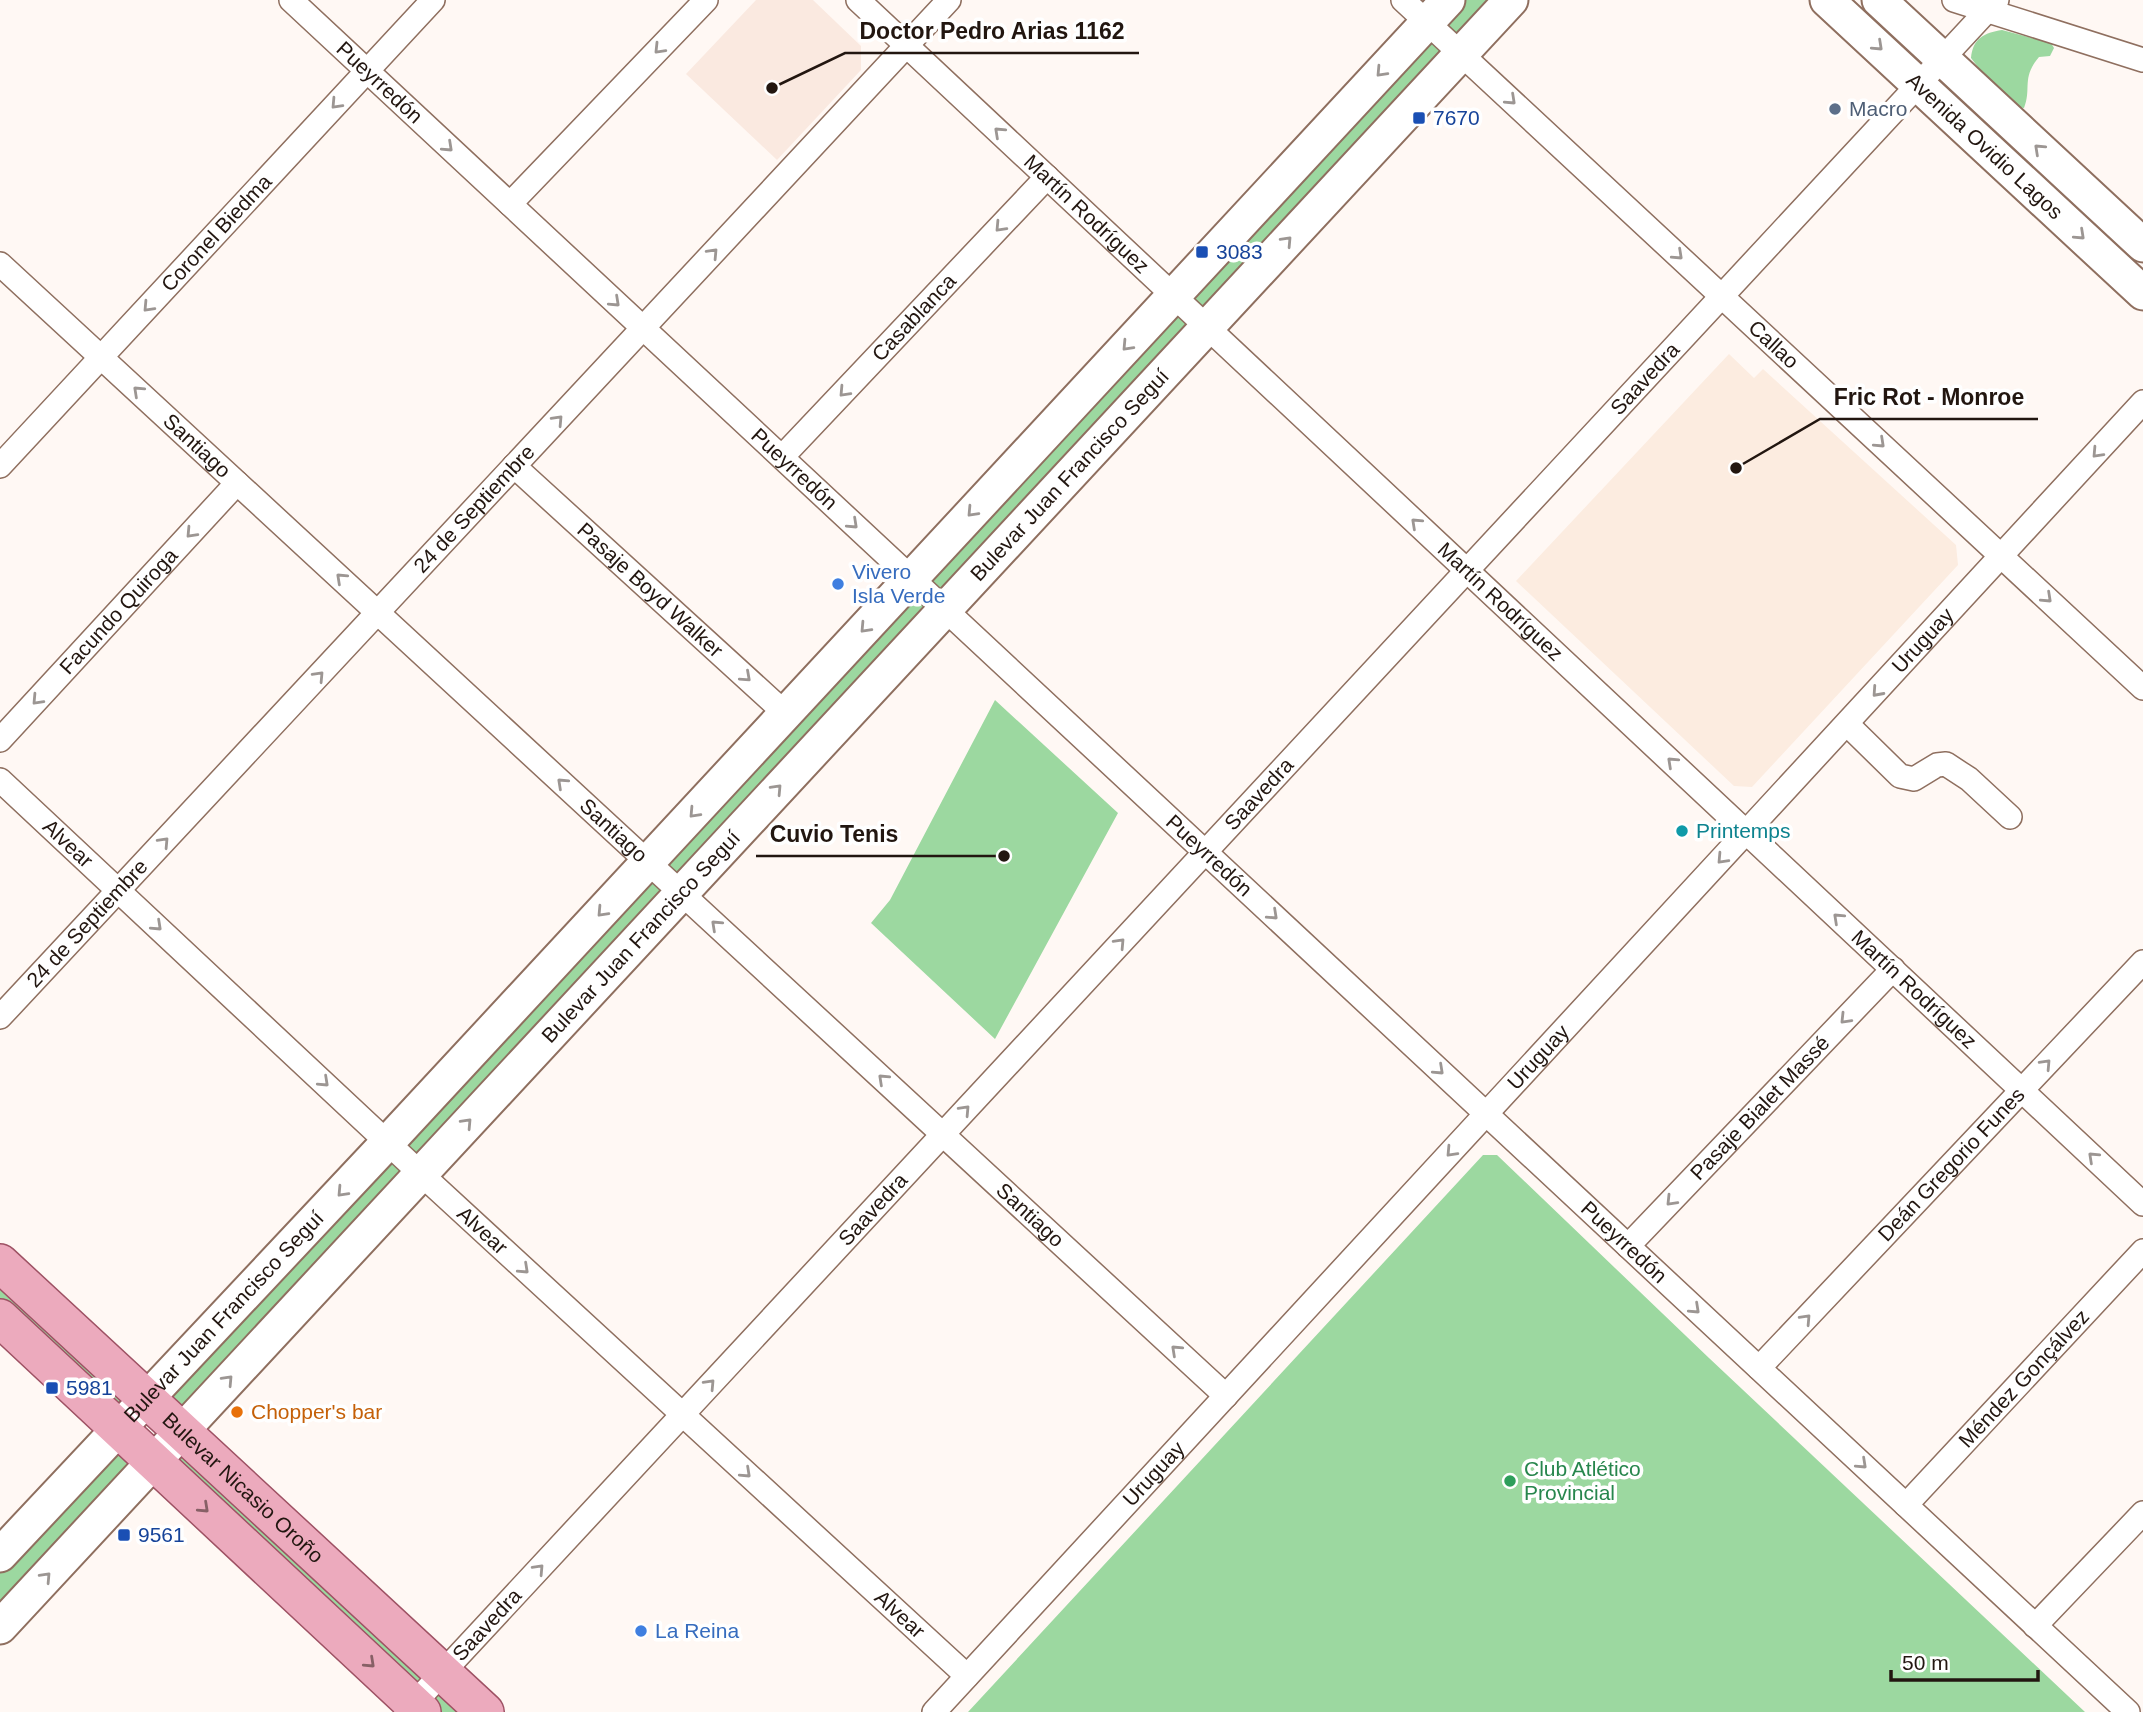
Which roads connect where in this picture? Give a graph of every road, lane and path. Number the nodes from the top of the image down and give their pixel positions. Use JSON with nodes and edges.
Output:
{"nodes":[{"id":1,"x":291,"y":0,"type":"edge"},
{"id":2,"x":433,"y":0,"type":"edge"},
{"id":3,"x":706,"y":0,"type":"edge"},
{"id":4,"x":858,"y":0,"type":"edge"},
{"id":5,"x":949,"y":0,"type":"edge"},
{"id":6,"x":1404,"y":0,"type":"edge"},
{"id":7,"x":1511,"y":0,"type":"edge"},
{"id":8,"x":1827,"y":0,"type":"edge"},
{"id":9,"x":1954,"y":0,"type":"edge"},
{"id":10,"x":1892,"y":4,"type":"edge"},
{"id":11,"x":1992,"y":5,"type":"edge"},
{"id":12,"x":1438,"y":11,"type":"edge"},
{"id":13,"x":2087,"y":42,"type":"junction"},
{"id":14,"x":906,"y":46,"type":"junction"},
{"id":15,"x":2143,"y":46,"type":"edge"},
{"id":16,"x":1461,"y":53,"type":"junction"},
{"id":17,"x":1942,"y":59,"type":"junction"},
{"id":18,"x":2143,"y":60,"type":"edge"},
{"id":19,"x":367,"y":71,"type":"junction"},
{"id":20,"x":1919,"y":84,"type":"junction"},
{"id":21,"x":1047,"y":177,"type":"junction"},
{"id":22,"x":510,"y":204,"type":"junction"},
{"id":23,"x":2143,"y":245,"type":"edge"},
{"id":24,"x":0,"y":264,"type":"edge"},
{"id":25,"x":2143,"y":293,"type":"edge"},
{"id":26,"x":1721,"y":295,"type":"junction"},
{"id":27,"x":1174,"y":296,"type":"junction"},
{"id":28,"x":1207,"y":327,"type":"junction"},
{"id":29,"x":643,"y":328,"type":"junction"},
{"id":30,"x":101,"y":357,"type":"junction"},
{"id":31,"x":2143,"y":402,"type":"edge"},
{"id":32,"x":782,"y":457,"type":"junction"},
{"id":33,"x":0,"y":466,"type":"edge"},
{"id":34,"x":514,"y":466,"type":"junction"},
{"id":35,"x":237,"y":483,"type":"junction"},
{"id":36,"x":2001,"y":556,"type":"junction"},
{"id":37,"x":1466,"y":570,"type":"junction"},
{"id":38,"x":911,"y":578,"type":"junction"},
{"id":39,"x":944,"y":609,"type":"junction"},
{"id":40,"x":379,"y":613,"type":"junction"},
{"id":41,"x":2143,"y":688,"type":"edge"},
{"id":42,"x":786,"y":714,"type":"junction"},
{"id":43,"x":1847,"y":724,"type":"junction"},
{"id":44,"x":0,"y":740,"type":"edge"},
{"id":45,"x":0,"y":780,"type":"edge"},
{"id":46,"x":2010,"y":817,"type":"dead end"},
{"id":47,"x":1746,"y":832,"type":"junction"},
{"id":48,"x":1205,"y":852,"type":"junction"},
{"id":49,"x":648,"y":862,"type":"junction"},
{"id":50,"x":119,"y":890,"type":"junction"},
{"id":51,"x":681,"y":893,"type":"junction"},
{"id":52,"x":2143,"y":961,"type":"edge"},
{"id":53,"x":1893,"y":969,"type":"junction"},
{"id":54,"x":0,"y":1017,"type":"edge"},
{"id":55,"x":2022,"y":1090,"type":"junction"},
{"id":56,"x":1486,"y":1114,"type":"junction"},
{"id":57,"x":943,"y":1134,"type":"junction"},
{"id":58,"x":388,"y":1142,"type":"junction"},
{"id":59,"x":420,"y":1173,"type":"junction"},
{"id":60,"x":2143,"y":1204,"type":"edge"},
{"id":61,"x":1628,"y":1246,"type":"junction"},
{"id":62,"x":2143,"y":1251,"type":"edge"},
{"id":63,"x":0,"y":1262,"type":"edge"},
{"id":64,"x":0,"y":1318,"type":"edge"},
{"id":65,"x":1759,"y":1368,"type":"junction"},
{"id":66,"x":1226,"y":1396,"type":"junction"},
{"id":67,"x":147,"y":1399,"type":"junction"},
{"id":68,"x":682,"y":1415,"type":"junction"},
{"id":69,"x":119,"y":1429,"type":"junction"},
{"id":70,"x":181,"y":1430,"type":"junction"},
{"id":71,"x":154,"y":1462,"type":"junction"},
{"id":72,"x":1906,"y":1505,"type":"junction"},
{"id":73,"x":2143,"y":1513,"type":"edge"},
{"id":74,"x":0,"y":1555,"type":"edge"},
{"id":75,"x":2035,"y":1626,"type":"junction"},
{"id":76,"x":0,"y":1627,"type":"edge"},
{"id":77,"x":442,"y":1673,"type":"junction"},
{"id":78,"x":967,"y":1676,"type":"junction"},
{"id":79,"x":414,"y":1709,"type":"edge"},
{"id":80,"x":485,"y":1712,"type":"edge"},
{"id":81,"x":934,"y":1712,"type":"edge"},
{"id":82,"x":2128,"y":1712,"type":"edge"}],
"edges":[{"from":1,"to":19,"type":"street","name":"Pueyrredón"},
{"from":2,"to":19,"type":"street","name":"Coronel Biedma"},
{"from":3,"to":22,"type":"street","one_way":true},
{"from":4,"to":14,"type":"street","name":"Martín Rodríguez"},
{"from":5,"to":14,"type":"street","name":"24 de Septiembre"},
{"from":6,"to":12,"type":"street","name":"Callao"},
{"from":7,"to":16,"type":"main road","name":"Bulevar Juan Francisco Seguí"},
{"from":8,"to":20,"type":"main road","name":"Avenida Ovidio Lagos","one_way":true},
{"from":9,"to":11,"type":"street"},
{"from":10,"to":17,"type":"main road","name":"Avenida Ovidio Lagos"},
{"from":11,"to":13,"type":"street"},
{"from":11,"to":17,"type":"street","name":"Saavedra"},
{"from":12,"to":16,"type":"street","name":"Callao"},
{"from":12,"to":27,"type":"main road","name":"Bulevar Juan Francisco Seguí","one_way":true},
{"from":13,"to":15,"type":"street"},
{"from":13,"to":18,"type":"street"},
{"from":21,"to":14,"type":"street","name":"Martín Rodríguez","one_way":true},
{"from":29,"to":14,"type":"street","name":"24 de Septiembre","one_way":true},
{"from":16,"to":26,"type":"street","name":"Callao","one_way":true},
{"from":28,"to":16,"type":"main road","name":"Bulevar Juan Francisco Seguí","one_way":true},
{"from":17,"to":20,"type":"street","name":"Saavedra"},
{"from":23,"to":17,"type":"main road","name":"Avenida Ovidio Lagos","one_way":true},
{"from":19,"to":22,"type":"street","name":"Pueyrredón","one_way":true},
{"from":19,"to":30,"type":"street","name":"Coronel Biedma","one_way":true},
{"from":20,"to":25,"type":"main road","name":"Avenida Ovidio Lagos","one_way":true},
{"from":20,"to":26,"type":"street","name":"Saavedra"},
{"from":21,"to":27,"type":"street","name":"Martín Rodríguez"},
{"from":21,"to":32,"type":"street","name":"Casablanca","one_way":true},
{"from":22,"to":29,"type":"street","name":"Pueyrredón","one_way":true},
{"from":24,"to":30,"type":"street","name":"Santiago"},
{"from":26,"to":36,"type":"street","name":"Callao","one_way":true},
{"from":26,"to":37,"type":"street","name":"Saavedra"},
{"from":27,"to":28,"type":"street","name":"Martín Rodríguez"},
{"from":27,"to":38,"type":"main road","name":"Bulevar Juan Francisco Seguí","one_way":true},
{"from":37,"to":28,"type":"street","name":"Martín Rodríguez","one_way":true},
{"from":28,"to":39,"type":"main road","name":"Bulevar Juan Francisco Seguí"},
{"from":29,"to":32,"type":"street","name":"Pueyrredón"},
{"from":34,"to":29,"type":"street","name":"24 de Septiembre","one_way":true},
{"from":30,"to":33,"type":"street","name":"Coronel Biedma"},
{"from":35,"to":30,"type":"street","name":"Santiago","one_way":true},
{"from":31,"to":36,"type":"street","name":"Uruguay","one_way":true},
{"from":32,"to":38,"type":"street","name":"Pueyrredón","one_way":true},
{"from":34,"to":40,"type":"street","name":"24 de Septiembre"},
{"from":34,"to":42,"type":"street","name":"Pasaje Boyd Walker","one_way":true},
{"from":40,"to":35,"type":"street","name":"Santiago","one_way":true},
{"from":35,"to":44,"type":"street","name":"Facundo Quiroga","one_way":true},
{"from":36,"to":41,"type":"street","name":"Callao","one_way":true},
{"from":36,"to":43,"type":"street","name":"Uruguay","one_way":true},
{"from":47,"to":37,"type":"street","name":"Martín Rodríguez","one_way":true},
{"from":37,"to":48,"type":"street","name":"Saavedra"},
{"from":38,"to":39,"type":"street","name":"Pueyrredón"},
{"from":38,"to":42,"type":"main road","name":"Bulevar Juan Francisco Seguí","one_way":true},
{"from":39,"to":48,"type":"street","name":"Pueyrredón"},
{"from":51,"to":39,"type":"main road","name":"Bulevar Juan Francisco Seguí","one_way":true},
{"from":49,"to":40,"type":"street","name":"Santiago","one_way":true},
{"from":50,"to":40,"type":"street","name":"24 de Septiembre","one_way":true},
{"from":42,"to":49,"type":"main road","name":"Bulevar Juan Francisco Seguí","one_way":true},
{"from":43,"to":46,"type":"street"},
{"from":43,"to":47,"type":"street","name":"Uruguay"},
{"from":45,"to":50,"type":"street","name":"Alvear"},
{"from":53,"to":47,"type":"street","name":"Martín Rodríguez","one_way":true},
{"from":47,"to":56,"type":"street","name":"Uruguay","one_way":true},
{"from":48,"to":56,"type":"street","name":"Pueyrredón","one_way":true},
{"from":57,"to":48,"type":"street","name":"Saavedra","one_way":true},
{"from":49,"to":51,"type":"street","name":"Santiago"},
{"from":49,"to":58,"type":"main road","name":"Bulevar Juan Francisco Seguí","one_way":true},
{"from":50,"to":54,"type":"street","name":"24 de Septiembre"},
{"from":50,"to":58,"type":"street","name":"Alvear","one_way":true},
{"from":57,"to":51,"type":"street","name":"Santiago","one_way":true},
{"from":59,"to":51,"type":"main road","name":"Bulevar Juan Francisco Seguí","one_way":true},
{"from":55,"to":52,"type":"street","name":"Deán Gregorio Funes","one_way":true},
{"from":53,"to":55,"type":"street","name":"Martín Rodríguez"},
{"from":53,"to":61,"type":"street","name":"Pasaje Bialet Massé","one_way":true},
{"from":60,"to":55,"type":"street","name":"Martín Rodríguez","one_way":true},
{"from":65,"to":55,"type":"street","name":"Deán Gregorio Funes","one_way":true},
{"from":56,"to":61,"type":"street","name":"Pueyrredón"},
{"from":56,"to":66,"type":"street","name":"Uruguay","one_way":true},
{"from":66,"to":57,"type":"street","name":"Santiago","one_way":true},
{"from":68,"to":57,"type":"street","name":"Saavedra","one_way":true},
{"from":58,"to":59,"type":"street","name":"Alvear"},
{"from":58,"to":67,"type":"main road","name":"Bulevar Juan Francisco Seguí","one_way":true},
{"from":59,"to":68,"type":"street","name":"Alvear","one_way":true},
{"from":70,"to":59,"type":"main road","name":"Bulevar Juan Francisco Seguí","one_way":true},
{"from":61,"to":65,"type":"street","name":"Pueyrredón","one_way":true},
{"from":62,"to":72,"type":"street","name":"Méndez Gonçálvez"},
{"from":63,"to":67,"type":"main road","name":"Bulevar Nicasio Oroño"},
{"from":64,"to":69,"type":"main road","name":"Bulevar Nicasio Oroño"},
{"from":65,"to":72,"type":"street","name":"Pueyrredón","one_way":true},
{"from":66,"to":78,"type":"street","name":"Uruguay"},
{"from":67,"to":69,"type":"main road","name":"Bulevar Juan Francisco Seguí"},
{"from":67,"to":70,"type":"main road","name":"Bulevar Nicasio Oroño"},
{"from":77,"to":68,"type":"street","name":"Saavedra","one_way":true},
{"from":68,"to":78,"type":"street","name":"Alvear","one_way":true},
{"from":69,"to":71,"type":"main road","name":"Bulevar Nicasio Oroño"},
{"from":69,"to":74,"type":"main road","name":"Bulevar Juan Francisco Seguí"},
{"from":70,"to":71,"type":"main road","name":"Bulevar Juan Francisco Seguí"},
{"from":70,"to":77,"type":"main road","name":"Bulevar Nicasio Oroño"},
{"from":76,"to":71,"type":"main road","name":"Bulevar Juan Francisco Seguí","one_way":true},
{"from":71,"to":79,"type":"main road","name":"Bulevar Nicasio Oroño","one_way":true},
{"from":72,"to":75,"type":"street","name":"Pueyrredón"},
{"from":73,"to":75,"type":"street"},
{"from":75,"to":82,"type":"street","name":"Pueyrredón"},
{"from":77,"to":79,"type":"street","name":"Saavedra"},
{"from":77,"to":80,"type":"main road","name":"Bulevar Nicasio Oroño"},
{"from":78,"to":81,"type":"street","name":"Uruguay"}]}
